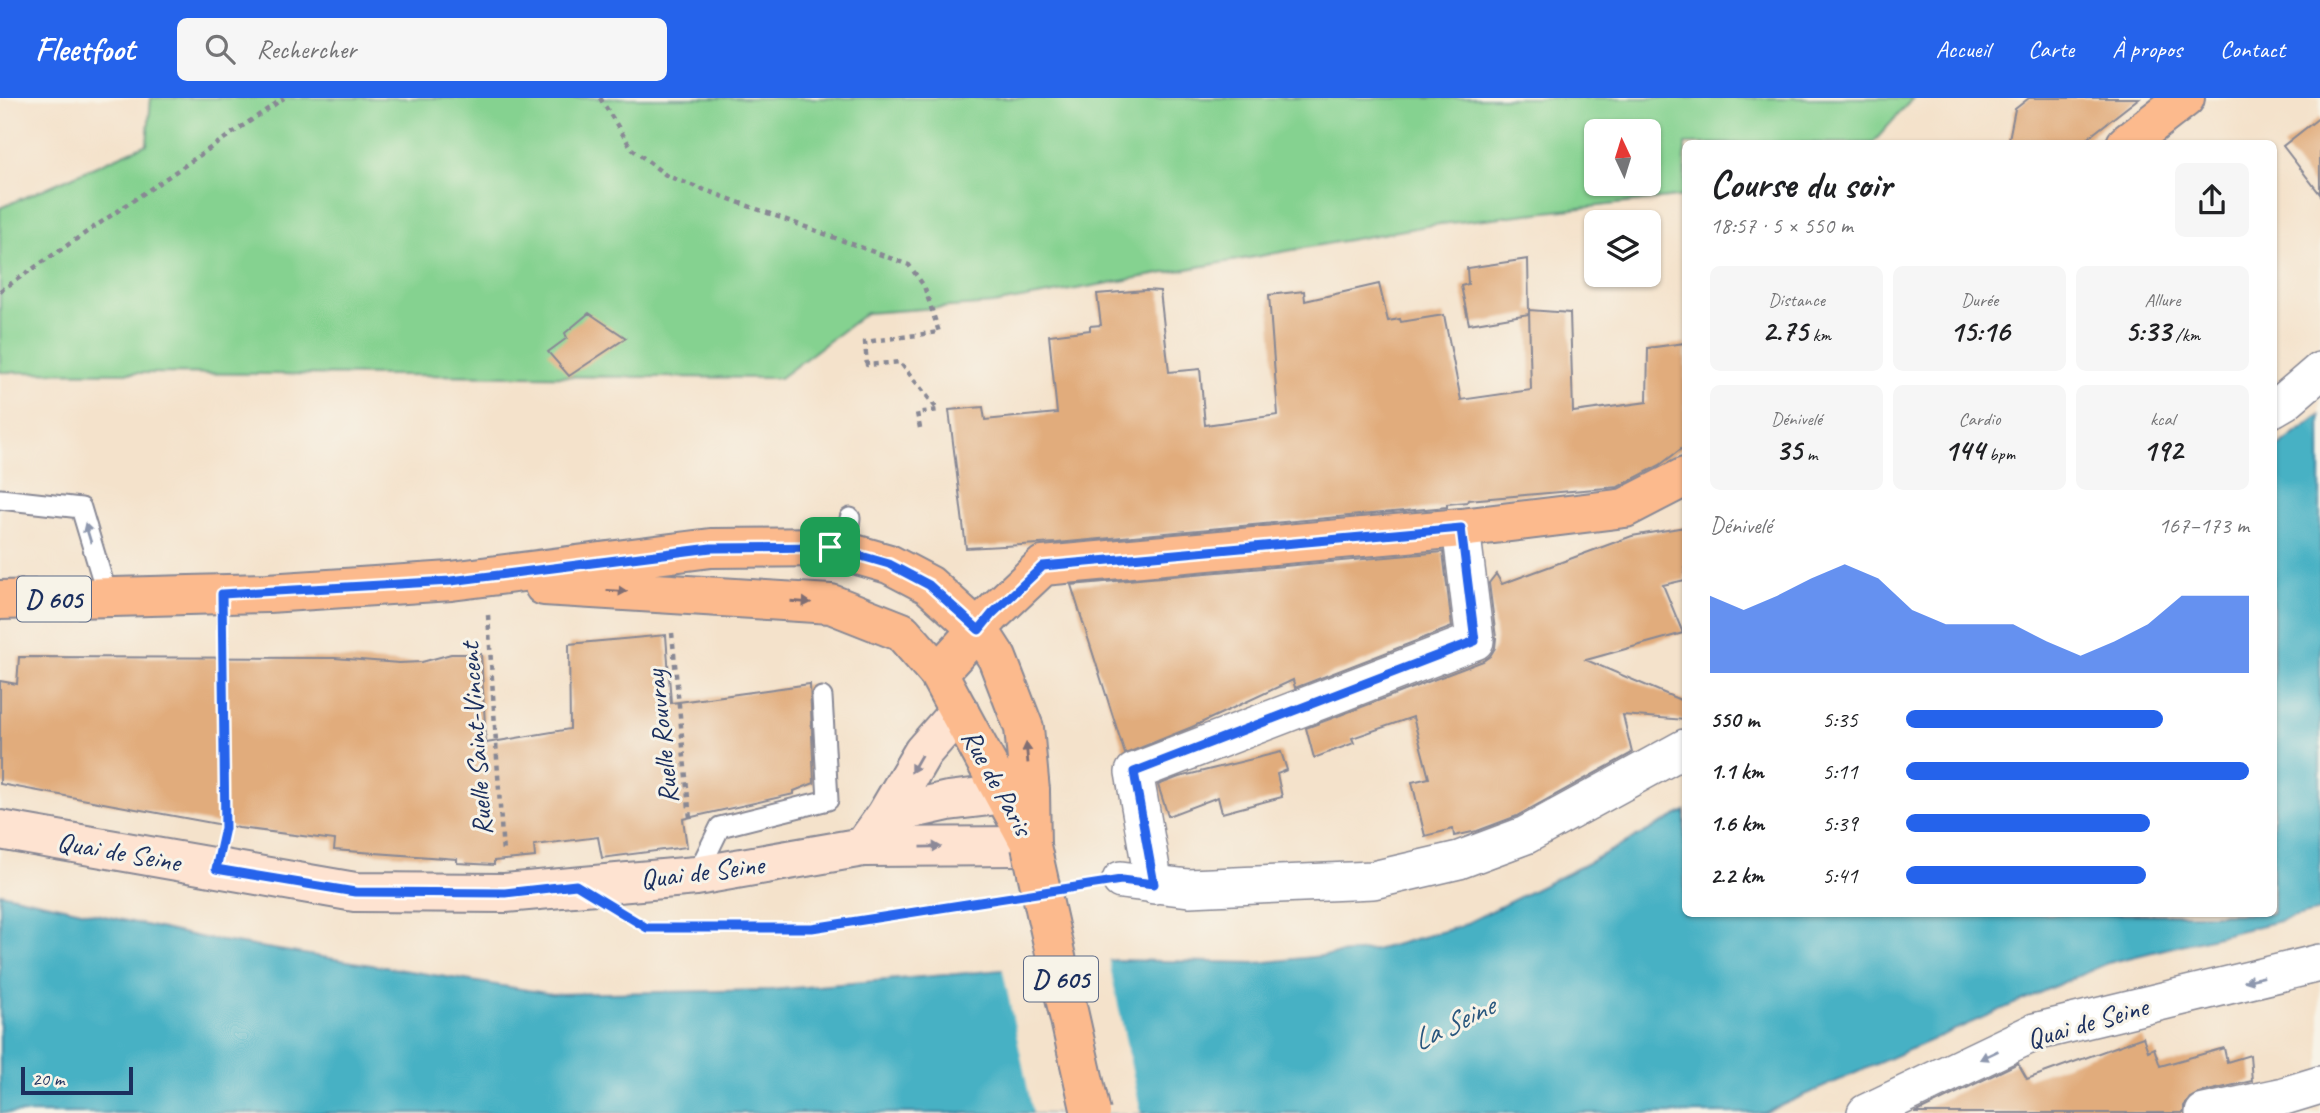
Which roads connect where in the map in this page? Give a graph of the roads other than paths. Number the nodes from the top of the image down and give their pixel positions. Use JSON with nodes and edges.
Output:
{"nodes":[{"id":1,"x":2185,"y":98,"type":"edge"},
{"id":2,"x":2131,"y":140,"type":"edge"},
{"id":3,"x":2320,"y":371,"type":"edge"},
{"id":4,"x":2277,"y":399,"type":"edge"},
{"id":5,"x":1682,"y":479,"type":"edge"},
{"id":6,"x":0,"y":499,"type":"edge"},
{"id":7,"x":1461,"y":528,"type":"junction"},
{"id":8,"x":468,"y":582,"type":"junction"},
{"id":9,"x":108,"y":598,"type":"junction"},
{"id":10,"x":0,"y":600,"type":"edge"},
{"id":11,"x":979,"y":630,"type":"junction"},
{"id":12,"x":938,"y":673,"type":"junction"},
{"id":13,"x":822,"y":696,"type":"dead end"},
{"id":14,"x":959,"y":711,"type":"junction"},
{"id":15,"x":1682,"y":750,"type":"edge"},
{"id":16,"x":1016,"y":794,"type":"junction"},
{"id":17,"x":886,"y":815,"type":"junction"},
{"id":18,"x":0,"y":830,"type":"edge"},
{"id":19,"x":1031,"y":846,"type":"junction"},
{"id":20,"x":863,"y":847,"type":"junction"},
{"id":21,"x":696,"y":876,"type":"junction"},
{"id":22,"x":2320,"y":963,"type":"edge"},
{"id":23,"x":2320,"y":1085,"type":"edge"},
{"id":24,"x":1091,"y":1113,"type":"edge"},
{"id":25,"x":1866,"y":1113,"type":"edge"},
{"id":26,"x":2204,"y":1113,"type":"edge"}],
"edges":[{"from":1,"to":2,"type":"main road"},
{"from":3,"to":4,"type":"street"},
{"from":5,"to":7,"type":"main road"},
{"from":9,"to":6,"type":"lane","one_way":true},
{"from":7,"to":11,"type":"main road"},
{"from":7,"to":15,"type":"street"},
{"from":8,"to":9,"type":"main road","name":"Rue de Paris","number":"D 605"},
{"from":8,"to":11,"type":"main road","name":"Rue de Paris","number":"D 605"},
{"from":8,"to":12,"type":"main road","name":"Rue de Paris","number":"D 605","one_way":true},
{"from":9,"to":10,"type":"main road","name":"Rue de Paris","number":"D 605"},
{"from":11,"to":12,"type":"main road"},
{"from":16,"to":11,"type":"main road","name":"Rue de Paris","number":"D 605","one_way":true},
{"from":12,"to":14,"type":"main road","name":"Rue de Paris","number":"D 605"},
{"from":13,"to":21,"type":"lane"},
{"from":14,"to":16,"type":"main road","name":"Rue de Paris","number":"D 605"},
{"from":14,"to":17,"type":"main road","one_way":true},
{"from":16,"to":17,"type":"main road"},
{"from":16,"to":19,"type":"main road","name":"Rue de Paris","number":"D 605"},
{"from":17,"to":20,"type":"main road"},
{"from":18,"to":21,"type":"main road","name":"Quai de Seine"},
{"from":20,"to":19,"type":"main road","name":"Quai de Seine","one_way":true},
{"from":19,"to":24,"type":"main road","number":"D 605","bridge":true},
{"from":20,"to":21,"type":"main road","name":"Quai de Seine"},
{"from":22,"to":25,"type":"street","name":"Quai de Seine","one_way":true},
{"from":23,"to":26,"type":"street"}]}
